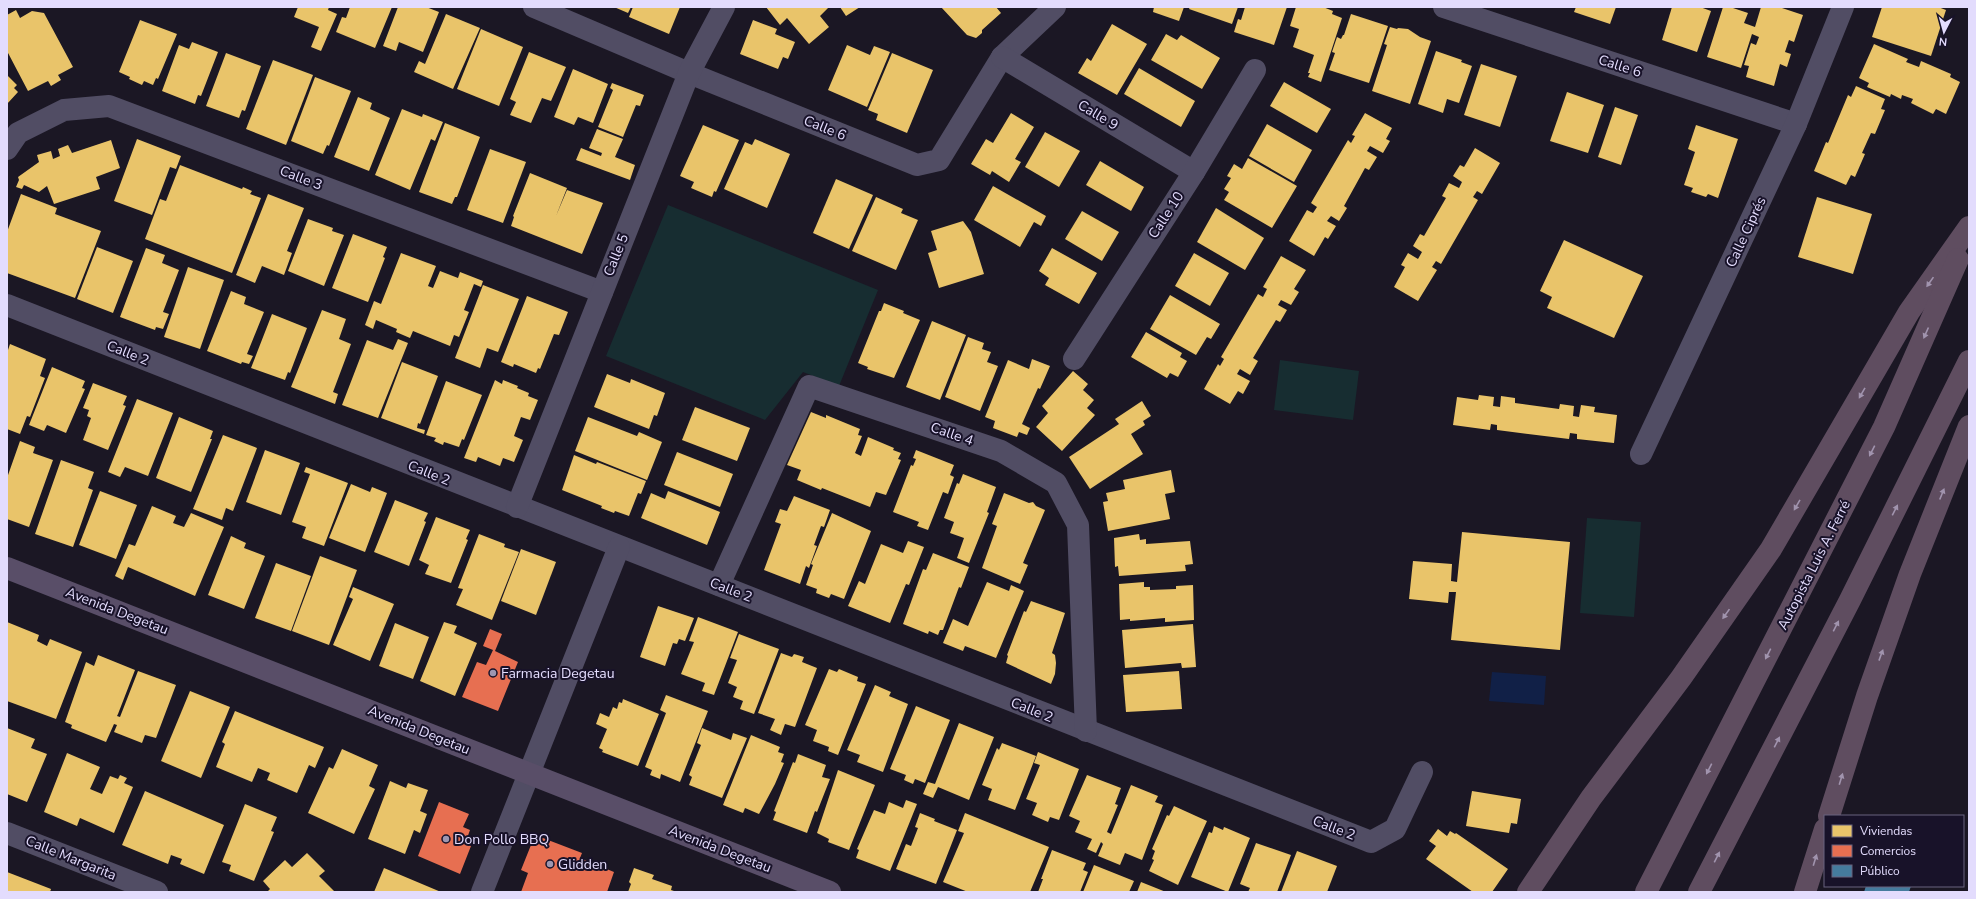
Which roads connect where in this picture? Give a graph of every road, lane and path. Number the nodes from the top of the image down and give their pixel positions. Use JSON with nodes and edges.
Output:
{"nodes":[{"id":1,"x":534,"y":7,"type":"edge"},
{"id":2,"x":724,"y":7,"type":"edge"},
{"id":3,"x":1055,"y":7,"type":"edge"},
{"id":4,"x":1444,"y":7,"type":"edge"},
{"id":5,"x":1843,"y":7,"type":"edge"},
{"id":6,"x":1002,"y":57,"type":"junction"},
{"id":7,"x":1256,"y":70,"type":"dead end"},
{"id":8,"x":689,"y":72,"type":"junction"},
{"id":9,"x":1796,"y":124,"type":"junction"},
{"id":10,"x":7,"y":149,"type":"edge"},
{"id":11,"x":1194,"y":172,"type":"junction"},
{"id":12,"x":1969,"y":228,"type":"edge"},
{"id":13,"x":1969,"y":232,"type":"edge"},
{"id":14,"x":602,"y":292,"type":"junction"},
{"id":15,"x":7,"y":305,"type":"edge"},
{"id":16,"x":1074,"y":359,"type":"dead end"},
{"id":17,"x":1969,"y":360,"type":"edge"},
{"id":18,"x":1969,"y":426,"type":"edge"},
{"id":19,"x":1642,"y":454,"type":"dead end"},
{"id":20,"x":517,"y":507,"type":"junction"},
{"id":21,"x":619,"y":547,"type":"junction"},
{"id":22,"x":7,"y":568,"type":"edge"},
{"id":23,"x":719,"y":585,"type":"junction"},
{"id":24,"x":1086,"y":731,"type":"junction"},
{"id":25,"x":1422,"y":772,"type":"dead end"},
{"id":26,"x":528,"y":773,"type":"junction"},
{"id":27,"x":1829,"y":815,"type":"edge"},
{"id":28,"x":1824,"y":832,"type":"edge"},
{"id":29,"x":7,"y":833,"type":"edge"},
{"id":30,"x":156,"y":892,"type":"edge"},
{"id":31,"x":482,"y":892,"type":"edge"},
{"id":32,"x":830,"y":892,"type":"edge"},
{"id":33,"x":1528,"y":892,"type":"edge"},
{"id":34,"x":1646,"y":892,"type":"edge"},
{"id":35,"x":1699,"y":892,"type":"edge"},
{"id":36,"x":1805,"y":892,"type":"edge"}],
"edges":[{"from":1,"to":8,"type":"street","name":"Calle 6"},
{"from":2,"to":8,"type":"street","name":"Calle 5"},
{"from":3,"to":6,"type":"street","name":"Calle 6"},
{"from":4,"to":9,"type":"street","name":"Calle 6"},
{"from":5,"to":9,"type":"street","name":"Calle Ciprés"},
{"from":6,"to":8,"type":"street","name":"Calle 6"},
{"from":6,"to":11,"type":"street","name":"Calle 9"},
{"from":7,"to":11,"type":"street","name":"Calle 10"},
{"from":8,"to":14,"type":"street","name":"Calle 5"},
{"from":9,"to":19,"type":"street","name":"Calle Ciprés"},
{"from":10,"to":14,"type":"street","name":"Calle 3"},
{"from":11,"to":16,"type":"street","name":"Calle 10"},
{"from":12,"to":33,"type":"highway","one_way":true},
{"from":13,"to":34,"type":"highway","name":"Autopista Luis A. Ferré","one_way":true},
{"from":14,"to":20,"type":"street","name":"Calle 5"},
{"from":15,"to":20,"type":"street","name":"Calle 2"},
{"from":35,"to":17,"type":"highway","one_way":true},
{"from":27,"to":18,"type":"highway","one_way":true},
{"from":20,"to":21,"type":"street","name":"Calle 2"},
{"from":21,"to":23,"type":"street","name":"Calle 2"},
{"from":21,"to":26,"type":"street"},
{"from":22,"to":26,"type":"main road","name":"Avenida Degetau"},
{"from":23,"to":24,"type":"street","name":"Calle 2"},
{"from":23,"to":24,"type":"street","name":"Calle 4"},
{"from":24,"to":25,"type":"street","name":"Calle 2"},
{"from":26,"to":31,"type":"street"},
{"from":26,"to":32,"type":"main road","name":"Avenida Degetau"},
{"from":36,"to":28,"type":"highway","one_way":true},
{"from":29,"to":30,"type":"street","name":"Calle Margarita"}]}
